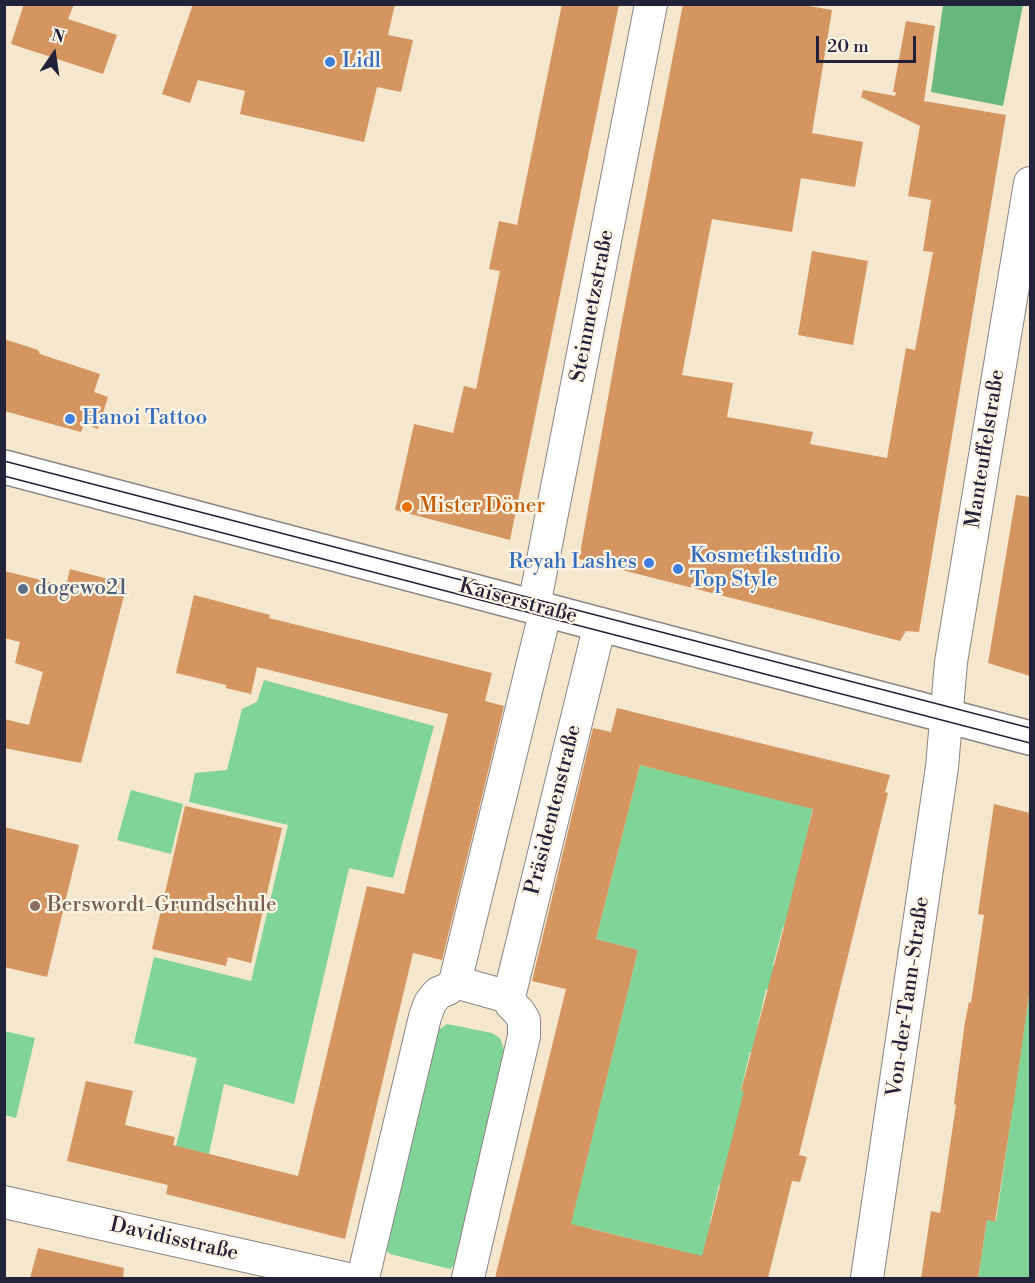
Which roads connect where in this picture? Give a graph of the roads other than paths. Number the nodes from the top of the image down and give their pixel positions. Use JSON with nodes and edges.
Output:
{"nodes":[{"id":1,"x":651,"y":4,"type":"edge"},
{"id":2,"x":1030,"y":183,"type":"edge"},
{"id":3,"x":4,"y":467,"type":"edge"},
{"id":4,"x":540,"y":608,"type":"junction"},
{"id":5,"x":600,"y":624,"type":"junction"},
{"id":6,"x":947,"y":715,"type":"junction"},
{"id":7,"x":1030,"y":738,"type":"edge"},
{"id":8,"x":456,"y":982,"type":"junction"},
{"id":9,"x":509,"y":997,"type":"junction"},
{"id":10,"x":4,"y":1202,"type":"edge"},
{"id":11,"x":43,"y":1210,"type":"junction"},
{"id":12,"x":4,"y":1227,"type":"edge"},
{"id":13,"x":344,"y":1278,"type":"edge"},
{"id":14,"x":363,"y":1278,"type":"edge"},
{"id":15,"x":468,"y":1278,"type":"edge"},
{"id":16,"x":867,"y":1278,"type":"edge"}],
"edges":[{"from":1,"to":4,"type":"street","name":"Steinmetzstraße"},
{"from":2,"to":6,"type":"street","name":"Manteuffelstraße"},
{"from":3,"to":4,"type":"main road","name":"Kaiserstraße"},
{"from":4,"to":5,"type":"main road","name":"Kaiserstraße"},
{"from":4,"to":8,"type":"street"},
{"from":5,"to":6,"type":"main road","name":"Kaiserstraße"},
{"from":5,"to":9,"type":"street","name":"Präsidentenstraße"},
{"from":6,"to":7,"type":"main road","name":"Kaiserstraße"},
{"from":6,"to":16,"type":"street","name":"Von-der-Tann-Straße"},
{"from":8,"to":9,"type":"street"},
{"from":8,"to":14,"type":"street"},
{"from":9,"to":15,"type":"street"},
{"from":10,"to":11,"type":"street","name":"Davidisstraße"},
{"from":11,"to":12,"type":"street"},
{"from":11,"to":13,"type":"street","name":"Davidisstraße"}]}
